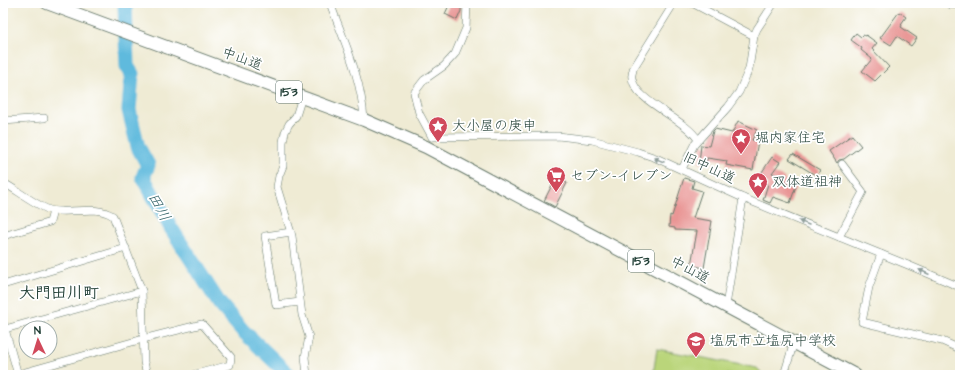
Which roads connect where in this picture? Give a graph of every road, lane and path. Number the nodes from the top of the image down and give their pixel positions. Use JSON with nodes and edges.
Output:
{"nodes":[{"id":1,"x":47,"y":3,"type":"edge"},
{"id":2,"x":330,"y":3,"type":"edge"},
{"id":3,"x":467,"y":3,"type":"edge"},
{"id":4,"x":674,"y":3,"type":"edge"},
{"id":5,"x":692,"y":3,"type":"edge"},
{"id":6,"x":774,"y":3,"type":"edge"},
{"id":7,"x":949,"y":3,"type":"edge"},
{"id":8,"x":64,"y":6,"type":"edge"},
{"id":9,"x":960,"y":6,"type":"edge"},
{"id":10,"x":754,"y":36,"type":"junction"},
{"id":11,"x":302,"y":97,"type":"junction"},
{"id":12,"x":44,"y":118,"type":"dead end"},
{"id":13,"x":364,"y":120,"type":"junction"},
{"id":14,"x":3,"y":121,"type":"edge"},
{"id":15,"x":698,"y":140,"type":"junction"},
{"id":16,"x":429,"y":142,"type":"junction"},
{"id":17,"x":842,"y":164,"type":"dead end"},
{"id":18,"x":682,"y":169,"type":"junction"},
{"id":19,"x":3,"y":181,"type":"edge"},
{"id":20,"x":743,"y":198,"type":"junction"},
{"id":21,"x":53,"y":210,"type":"junction"},
{"id":22,"x":291,"y":232,"type":"junction"},
{"id":23,"x":3,"y":236,"type":"edge"},
{"id":24,"x":839,"y":238,"type":"junction"},
{"id":25,"x":126,"y":248,"type":"junction"},
{"id":26,"x":881,"y":254,"type":"junction"},
{"id":27,"x":3,"y":285,"type":"edge"},
{"id":28,"x":960,"y":287,"type":"edge"},
{"id":29,"x":142,"y":292,"type":"junction"},
{"id":30,"x":300,"y":302,"type":"junction"},
{"id":31,"x":726,"y":306,"type":"junction"},
{"id":32,"x":4,"y":326,"type":"edge"},
{"id":33,"x":143,"y":339,"type":"junction"},
{"id":34,"x":794,"y":342,"type":"junction"},
{"id":35,"x":960,"y":349,"type":"edge"},
{"id":36,"x":18,"y":375,"type":"edge"},
{"id":37,"x":147,"y":375,"type":"edge"},
{"id":38,"x":192,"y":375,"type":"edge"},
{"id":39,"x":307,"y":375,"type":"edge"},
{"id":40,"x":784,"y":375,"type":"edge"},
{"id":41,"x":855,"y":375,"type":"edge"}],
"edges":[{"from":1,"to":8,"type":"highway","name":"中山道","number":"153"},
{"from":2,"to":13,"type":"street"},
{"from":3,"to":16,"type":"street"},
{"from":4,"to":15,"type":"street"},
{"from":5,"to":10,"type":"street"},
{"from":6,"to":10,"type":"street"},
{"from":7,"to":9,"type":"street"},
{"from":8,"to":11,"type":"highway","name":"中山道","number":"153"},
{"from":10,"to":15,"type":"street"},
{"from":11,"to":13,"type":"highway","name":"中山道","number":"153"},
{"from":11,"to":22,"type":"street"},
{"from":12,"to":14,"type":"street"},
{"from":13,"to":16,"type":"highway","name":"中山道","number":"153"},
{"from":15,"to":18,"type":"street"},
{"from":18,"to":16,"type":"street","name":"旧中山道","one_way":true},
{"from":16,"to":31,"type":"highway","name":"中山道","number":"153"},
{"from":17,"to":24,"type":"street"},
{"from":18,"to":20,"type":"street","name":"旧中山道"},
{"from":19,"to":21,"type":"street"},
{"from":24,"to":20,"type":"street","name":"旧中山道","one_way":true},
{"from":20,"to":31,"type":"street"},
{"from":21,"to":23,"type":"street"},
{"from":21,"to":25,"type":"street"},
{"from":22,"to":30,"type":"street"},
{"from":22,"to":30,"type":"street"},
{"from":24,"to":26,"type":"street","name":"旧中山道"},
{"from":25,"to":27,"type":"street"},
{"from":25,"to":29,"type":"street"},
{"from":28,"to":26,"type":"street","name":"旧中山道","one_way":true},
{"from":26,"to":35,"type":"street"},
{"from":29,"to":32,"type":"street"},
{"from":29,"to":33,"type":"street"},
{"from":30,"to":39,"type":"street"},
{"from":31,"to":34,"type":"highway","name":"中山道","number":"153"},
{"from":32,"to":36,"type":"street"},
{"from":33,"to":36,"type":"street"},
{"from":33,"to":37,"type":"street"},
{"from":33,"to":38,"type":"street"},
{"from":34,"to":40,"type":"street"},
{"from":34,"to":41,"type":"highway","name":"中山道","number":"153"}]}
